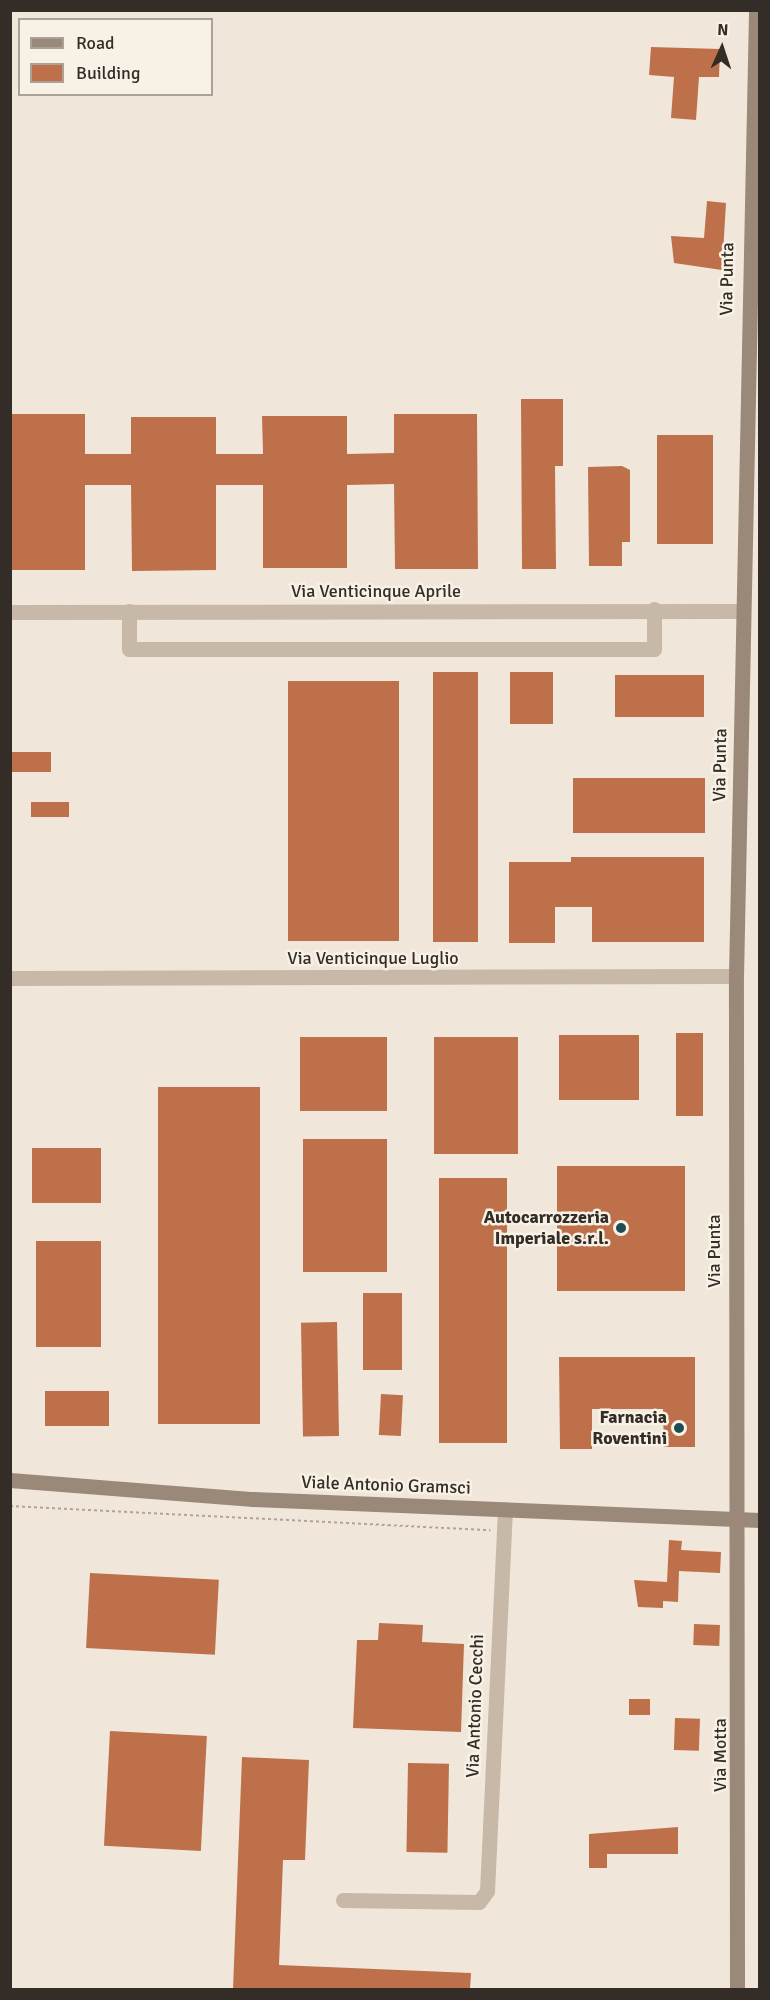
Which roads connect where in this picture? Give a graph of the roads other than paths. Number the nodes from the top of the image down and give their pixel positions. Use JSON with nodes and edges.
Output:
{"nodes":[{"id":1,"x":756,"y":10,"type":"edge"},
{"id":2,"x":654,"y":609,"type":"junction"},
{"id":3,"x":129,"y":611,"type":"junction"},
{"id":4,"x":741,"y":611,"type":"junction"},
{"id":5,"x":10,"y":612,"type":"edge"},
{"id":6,"x":736,"y":976,"type":"junction"},
{"id":7,"x":10,"y":978,"type":"edge"},
{"id":8,"x":10,"y":1480,"type":"edge"},
{"id":9,"x":505,"y":1510,"type":"junction"},
{"id":10,"x":735,"y":1520,"type":"junction"},
{"id":11,"x":759,"y":1520,"type":"edge"},
{"id":12,"x":343,"y":1900,"type":"dead end"},
{"id":13,"x":737,"y":1989,"type":"edge"}],
"edges":[{"from":1,"to":4,"type":"street","name":"Via Punta"},
{"from":2,"to":3,"type":"street","name":"Via Venticinque Aprile"},
{"from":2,"to":3,"type":"street"},
{"from":2,"to":4,"type":"street","name":"Via Venticinque Aprile"},
{"from":3,"to":5,"type":"street","name":"Via Venticinque Aprile"},
{"from":4,"to":6,"type":"street","name":"Via Punta"},
{"from":6,"to":7,"type":"street","name":"Via Venticinque Luglio"},
{"from":6,"to":10,"type":"street","name":"Via Punta"},
{"from":8,"to":9,"type":"street","name":"Viale Antonio Gramsci"},
{"from":9,"to":10,"type":"street","name":"Viale Antonio Gramsci"},
{"from":9,"to":12,"type":"street","name":"Via Antonio Cecchi"},
{"from":10,"to":11,"type":"street","name":"Viale Antonio Gramsci"},
{"from":10,"to":13,"type":"street","name":"Via Motta"}]}
